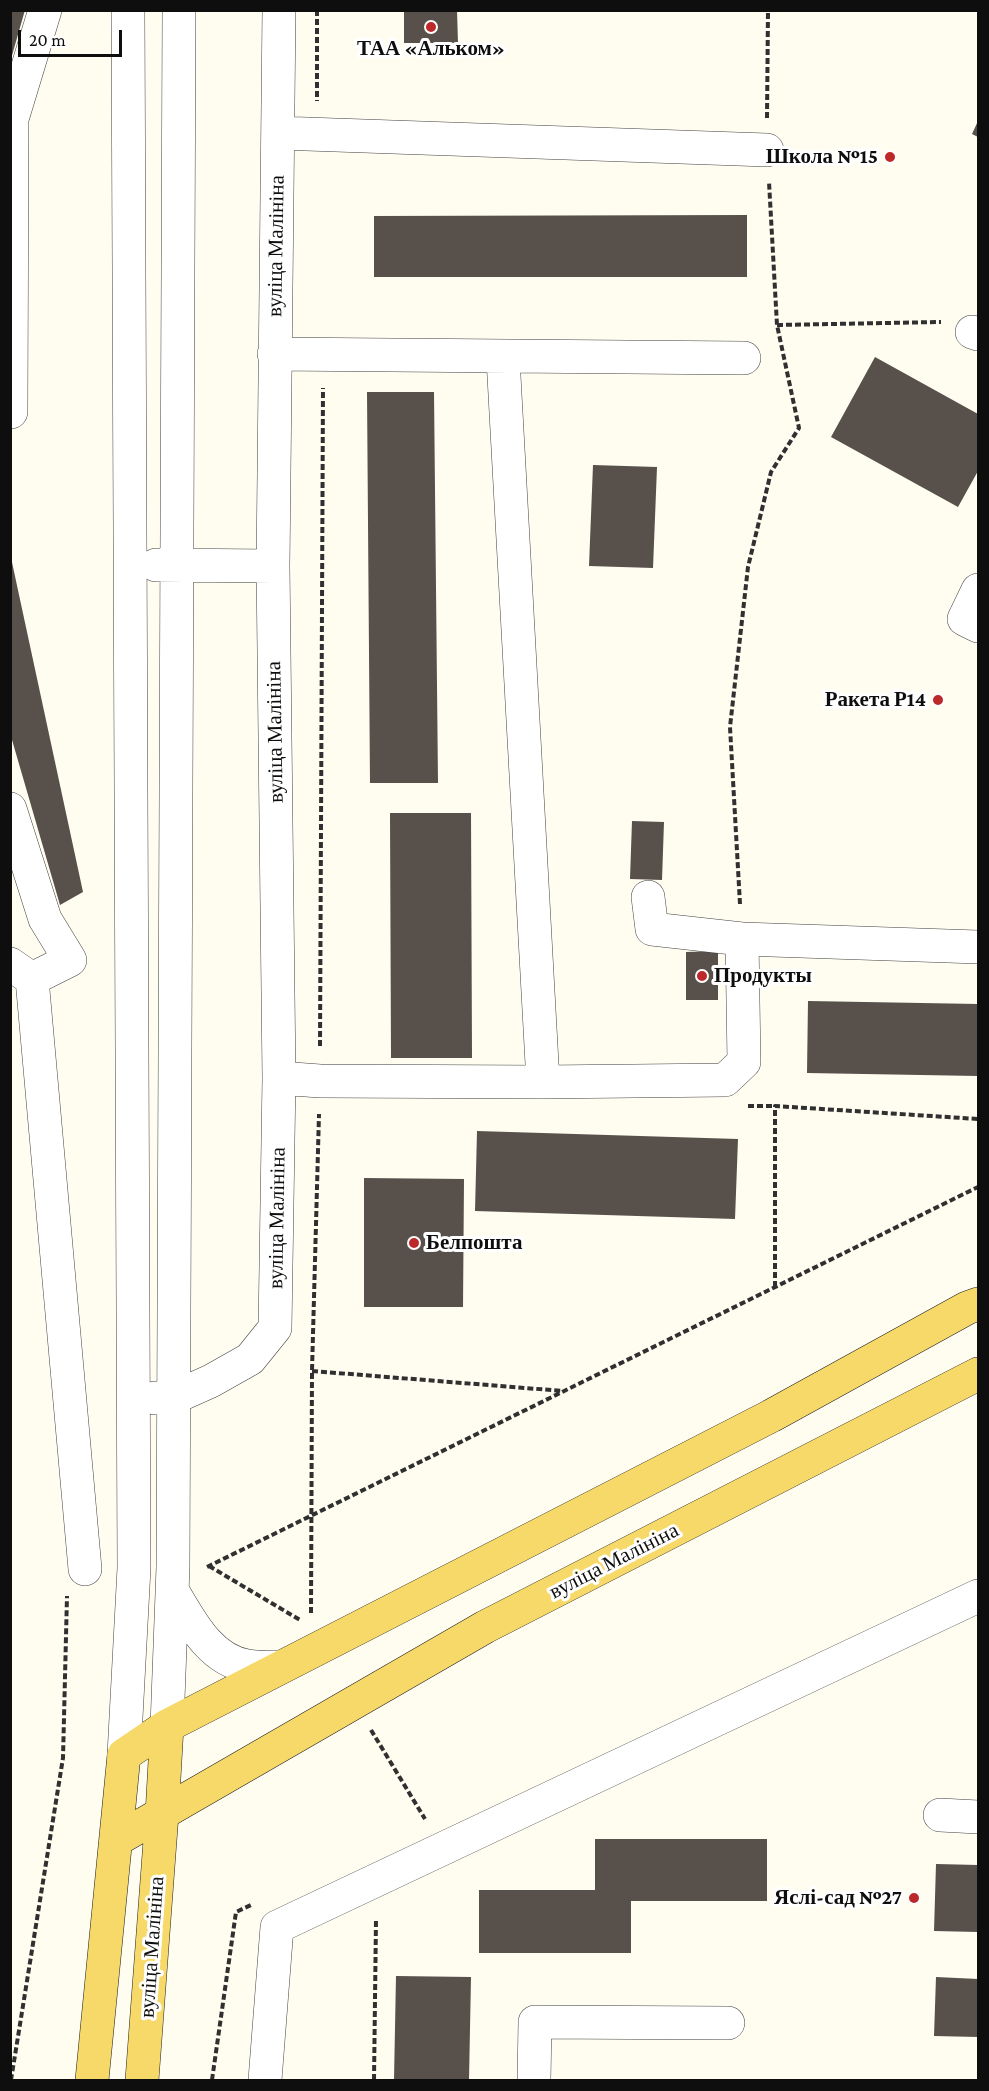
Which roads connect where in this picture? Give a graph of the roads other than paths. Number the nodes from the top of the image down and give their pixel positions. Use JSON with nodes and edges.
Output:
{"nodes":[{"id":1,"x":45,"y":10,"type":"edge"},
{"id":2,"x":128,"y":10,"type":"edge"},
{"id":3,"x":179,"y":10,"type":"edge"},
{"id":4,"x":279,"y":10,"type":"edge"},
{"id":5,"x":11,"y":119,"type":"edge"},
{"id":6,"x":278,"y":133,"type":"junction"},
{"id":7,"x":767,"y":150,"type":"dead end"},
{"id":8,"x":274,"y":354,"type":"junction"},
{"id":9,"x":503,"y":358,"type":"junction"},
{"id":10,"x":744,"y":358,"type":"dead end"},
{"id":11,"x":10,"y":412,"type":"edge"},
{"id":12,"x":130,"y":564,"type":"junction"},
{"id":13,"x":176,"y":565,"type":"junction"},
{"id":14,"x":273,"y":567,"type":"junction"},
{"id":15,"x":978,"y":590,"type":"edge"},
{"id":16,"x":978,"y":626,"type":"edge"},
{"id":17,"x":10,"y":809,"type":"edge"},
{"id":18,"x":648,"y":897,"type":"dead end"},
{"id":19,"x":741,"y":939,"type":"junction"},
{"id":20,"x":978,"y":948,"type":"edge"},
{"id":21,"x":21,"y":972,"type":"edge"},
{"id":22,"x":279,"y":1078,"type":"junction"},
{"id":23,"x":543,"y":1082,"type":"junction"},
{"id":24,"x":975,"y":1300,"type":"edge"},
{"id":25,"x":978,"y":1374,"type":"edge"},
{"id":26,"x":133,"y":1398,"type":"junction"},
{"id":27,"x":173,"y":1398,"type":"junction"},
{"id":28,"x":85,"y":1569,"type":"road end"},
{"id":29,"x":172,"y":1578,"type":"junction"},
{"id":30,"x":978,"y":1596,"type":"edge"},
{"id":31,"x":281,"y":1667,"type":"junction"},
{"id":32,"x":167,"y":1726,"type":"junction"},
{"id":33,"x":124,"y":1755,"type":"junction"},
{"id":34,"x":162,"y":1814,"type":"junction"},
{"id":35,"x":940,"y":1815,"type":"dead end"},
{"id":36,"x":978,"y":1817,"type":"edge"},
{"id":37,"x":116,"y":1840,"type":"junction"},
{"id":38,"x":728,"y":2023,"type":"dead end"},
{"id":39,"x":92,"y":2080,"type":"edge"},
{"id":40,"x":142,"y":2080,"type":"edge"},
{"id":41,"x":265,"y":2080,"type":"edge"},
{"id":42,"x":534,"y":2080,"type":"edge"}],
"edges":[{"from":1,"to":5,"type":"street"},
{"from":2,"to":12,"type":"street"},
{"from":3,"to":13,"type":"street"},
{"from":4,"to":6,"type":"street","name":"вуліца Малініна"},
{"from":5,"to":11,"type":"street"},
{"from":6,"to":7,"type":"street"},
{"from":6,"to":8,"type":"street","name":"вуліца Малініна"},
{"from":8,"to":9,"type":"street"},
{"from":8,"to":14,"type":"street","name":"вуліца Малініна"},
{"from":9,"to":10,"type":"street"},
{"from":9,"to":23,"type":"street"},
{"from":12,"to":13,"type":"street"},
{"from":12,"to":26,"type":"street"},
{"from":13,"to":14,"type":"street"},
{"from":13,"to":27,"type":"street"},
{"from":14,"to":22,"type":"street","name":"вуліца Малініна"},
{"from":15,"to":16,"type":"street"},
{"from":17,"to":21,"type":"street"},
{"from":18,"to":19,"type":"street"},
{"from":19,"to":20,"type":"street"},
{"from":19,"to":23,"type":"street"},
{"from":21,"to":28,"type":"street"},
{"from":22,"to":23,"type":"street"},
{"from":22,"to":27,"type":"street","name":"вуліца Малініна"},
{"from":24,"to":31,"type":"main road"},
{"from":25,"to":34,"type":"main road","name":"вуліца Малініна"},
{"from":26,"to":27,"type":"street"},
{"from":26,"to":33,"type":"street"},
{"from":27,"to":29,"type":"street"},
{"from":29,"to":31,"type":"street"},
{"from":29,"to":32,"type":"street"},
{"from":30,"to":41,"type":"street"},
{"from":31,"to":32,"type":"main road"},
{"from":32,"to":33,"type":"main road"},
{"from":32,"to":34,"type":"main road","name":"вуліца Малініна"},
{"from":33,"to":37,"type":"main road"},
{"from":34,"to":37,"type":"main road","name":"вуліца Малініна"},
{"from":34,"to":40,"type":"main road","name":"вуліца Малініна"},
{"from":35,"to":36,"type":"street"},
{"from":37,"to":39,"type":"main road"},
{"from":38,"to":42,"type":"street"}]}
